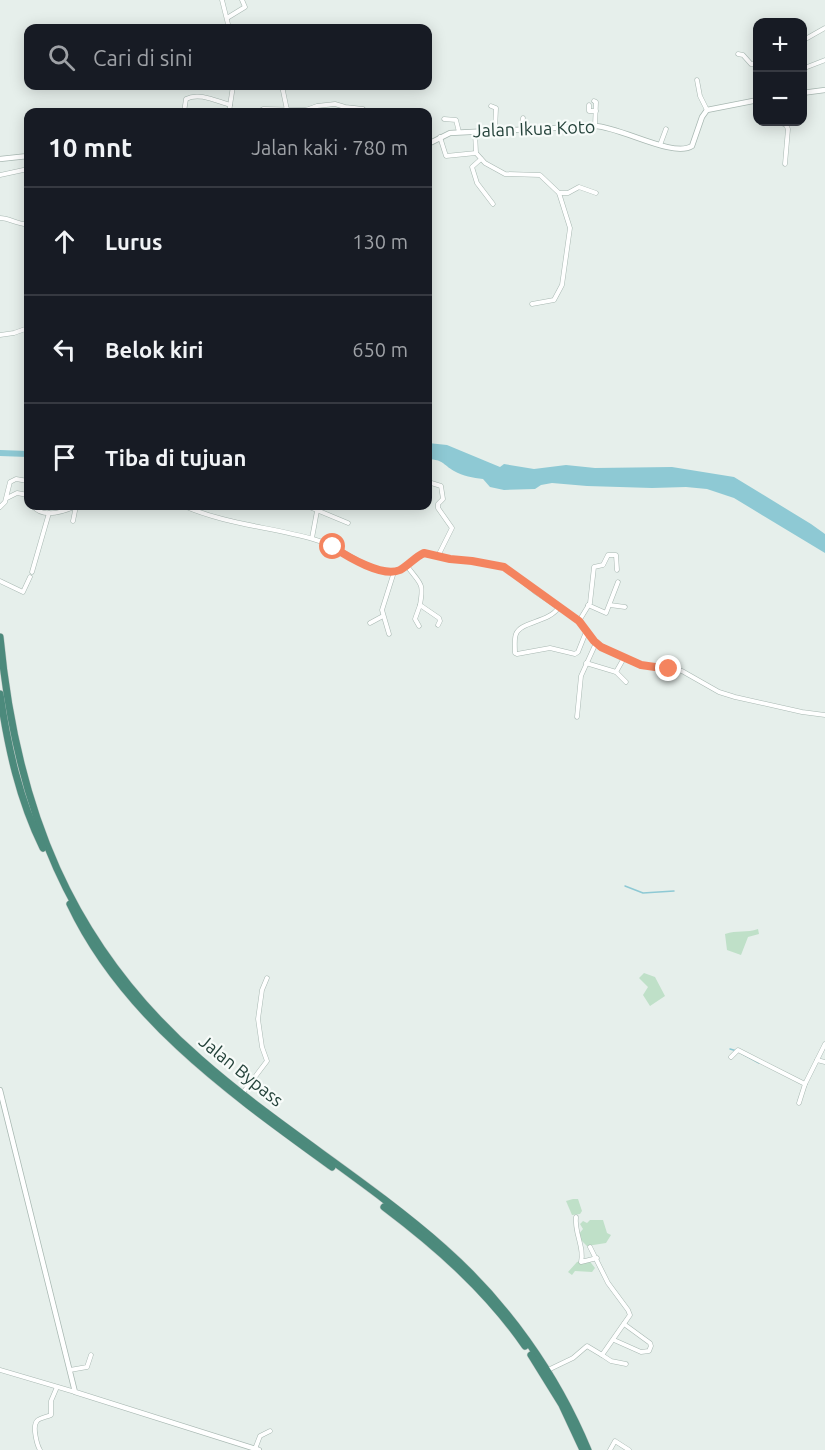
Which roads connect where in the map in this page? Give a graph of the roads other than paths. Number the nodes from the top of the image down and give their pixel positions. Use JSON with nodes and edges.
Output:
{"nodes":[{"id":1,"x":222,"y":0,"type":"edge"},
{"id":2,"x":242,"y":0,"type":"edge"},
{"id":3,"x":227,"y":18,"type":"junction"},
{"id":4,"x":228,"y":24,"type":"edge"},
{"id":5,"x":825,"y":28,"type":"edge"},
{"id":6,"x":807,"y":38,"type":"edge"},
{"id":7,"x":738,"y":54,"type":"dead end"},
{"id":8,"x":825,"y":60,"type":"edge"},
{"id":9,"x":753,"y":63,"type":"edge"},
{"id":10,"x":807,"y":67,"type":"edge"},
{"id":11,"x":698,"y":80,"type":"dead end"},
{"id":12,"x":232,"y":90,"type":"edge"},
{"id":13,"x":283,"y":90,"type":"edge"},
{"id":14,"x":825,"y":90,"type":"edge"},
{"id":15,"x":807,"y":92,"type":"edge"},
{"id":16,"x":594,"y":101,"type":"dead end"},
{"id":17,"x":753,"y":101,"type":"edge"},
{"id":18,"x":333,"y":104,"type":"junction"},
{"id":19,"x":230,"y":105,"type":"junction"},
{"id":20,"x":589,"y":105,"type":"dead end"},
{"id":21,"x":491,"y":106,"type":"dead end"},
{"id":22,"x":185,"y":108,"type":"edge"},
{"id":23,"x":230,"y":108,"type":"edge"},
{"id":24,"x":287,"y":108,"type":"edge"},
{"id":25,"x":312,"y":108,"type":"edge"},
{"id":26,"x":334,"y":108,"type":"edge"},
{"id":27,"x":350,"y":108,"type":"edge"},
{"id":28,"x":707,"y":110,"type":"junction"},
{"id":29,"x":596,"y":111,"type":"junction"},
{"id":30,"x":523,"y":118,"type":"dead end"},
{"id":31,"x":444,"y":119,"type":"dead end"},
{"id":32,"x":595,"y":126,"type":"junction"},
{"id":33,"x":786,"y":126,"type":"edge"},
{"id":34,"x":666,"y":129,"type":"dead end"},
{"id":35,"x":495,"y":130,"type":"junction"},
{"id":36,"x":521,"y":130,"type":"junction"},
{"id":37,"x":475,"y":131,"type":"junction"},
{"id":38,"x":459,"y":132,"type":"junction"},
{"id":39,"x":440,"y":138,"type":"junction"},
{"id":40,"x":432,"y":142,"type":"edge"},
{"id":41,"x":660,"y":146,"type":"junction"},
{"id":42,"x":476,"y":153,"type":"junction"},
{"id":43,"x":24,"y":156,"type":"edge"},
{"id":44,"x":0,"y":159,"type":"edge"},
{"id":45,"x":481,"y":159,"type":"junction"},
{"id":46,"x":785,"y":164,"type":"dead end"},
{"id":47,"x":24,"y":170,"type":"edge"},
{"id":48,"x":0,"y":175,"type":"edge"},
{"id":49,"x":596,"y":193,"type":"dead end"},
{"id":50,"x":559,"y":194,"type":"junction"},
{"id":51,"x":493,"y":204,"type":"dead end"},
{"id":52,"x":0,"y":218,"type":"edge"},
{"id":53,"x":24,"y":224,"type":"edge"},
{"id":54,"x":532,"y":304,"type":"dead end"},
{"id":55,"x":24,"y":329,"type":"edge"},
{"id":56,"x":0,"y":335,"type":"edge"},
{"id":57,"x":24,"y":480,"type":"edge"},
{"id":58,"x":432,"y":482,"type":"edge"},
{"id":59,"x":24,"y":494,"type":"edge"},
{"id":60,"x":6,"y":499,"type":"junction"},
{"id":61,"x":0,"y":507,"type":"edge"},
{"id":62,"x":37,"y":510,"type":"edge"},
{"id":63,"x":69,"y":510,"type":"edge"},
{"id":64,"x":75,"y":510,"type":"edge"},
{"id":65,"x":195,"y":510,"type":"edge"},
{"id":66,"x":317,"y":511,"type":"joint"},
{"id":67,"x":49,"y":513,"type":"junction"},
{"id":68,"x":73,"y":521,"type":"dead end"},
{"id":69,"x":348,"y":523,"type":"dead end"},
{"id":70,"x":312,"y":538,"type":"junction"},
{"id":71,"x":438,"y":556,"type":"junction"},
{"id":72,"x":407,"y":566,"type":"junction"},
{"id":73,"x":617,"y":570,"type":"dead end"},
{"id":74,"x":394,"y":572,"type":"junction"},
{"id":75,"x":0,"y":581,"type":"edge"},
{"id":76,"x":618,"y":582,"type":"dead end"},
{"id":77,"x":420,"y":605,"type":"junction"},
{"id":78,"x":588,"y":605,"type":"junction"},
{"id":79,"x":610,"y":605,"type":"junction"},
{"id":80,"x":559,"y":607,"type":"junction"},
{"id":81,"x":625,"y":607,"type":"dead end"},
{"id":82,"x":383,"y":616,"type":"junction"},
{"id":83,"x":579,"y":621,"type":"junction"},
{"id":84,"x":370,"y":623,"type":"dead end"},
{"id":85,"x":438,"y":625,"type":"dead end"},
{"id":86,"x":419,"y":626,"type":"dead end"},
{"id":87,"x":586,"y":632,"type":"junction"},
{"id":88,"x":389,"y":634,"type":"dead end"},
{"id":89,"x":0,"y":637,"type":"edge"},
{"id":90,"x":596,"y":643,"type":"junction"},
{"id":91,"x":624,"y":658,"type":"junction"},
{"id":92,"x":586,"y":663,"type":"junction"},
{"id":93,"x":616,"y":672,"type":"junction"},
{"id":94,"x":2,"y":676,"type":"edge"},
{"id":95,"x":626,"y":682,"type":"dead end"},
{"id":96,"x":0,"y":694,"type":"edge"},
{"id":97,"x":825,"y":715,"type":"edge"},
{"id":98,"x":577,"y":717,"type":"dead end"},
{"id":99,"x":3,"y":728,"type":"edge"},
{"id":100,"x":267,"y":978,"type":"dead end"},
{"id":101,"x":825,"y":1044,"type":"edge"},
{"id":102,"x":731,"y":1057,"type":"dead end"},
{"id":103,"x":817,"y":1060,"type":"junction"},
{"id":104,"x":825,"y":1062,"type":"edge"},
{"id":105,"x":805,"y":1083,"type":"junction"},
{"id":106,"x":0,"y":1090,"type":"edge"},
{"id":107,"x":242,"y":1094,"type":"junction"},
{"id":108,"x":799,"y":1103,"type":"dead end"},
{"id":109,"x":275,"y":1122,"type":"junction"},
{"id":110,"x":576,"y":1217,"type":"dead end"},
{"id":111,"x":590,"y":1247,"type":"dead end"},
{"id":112,"x":597,"y":1258,"type":"junction"},
{"id":113,"x":624,"y":1324,"type":"junction"},
{"id":114,"x":614,"y":1340,"type":"junction"},
{"id":115,"x":91,"y":1355,"type":"dead end"},
{"id":116,"x":602,"y":1355,"type":"junction"},
{"id":117,"x":626,"y":1364,"type":"dead end"},
{"id":118,"x":0,"y":1370,"type":"edge"},
{"id":119,"x":70,"y":1370,"type":"junction"},
{"id":120,"x":548,"y":1371,"type":"junction"},
{"id":121,"x":57,"y":1387,"type":"junction"},
{"id":122,"x":75,"y":1392,"type":"junction"},
{"id":123,"x":270,"y":1431,"type":"dead end"},
{"id":124,"x":257,"y":1449,"type":"edge"},
{"id":125,"x":40,"y":1450,"type":"edge"},
{"id":126,"x":583,"y":1450,"type":"edge"},
{"id":127,"x":588,"y":1450,"type":"edge"},
{"id":128,"x":610,"y":1450,"type":"edge"},
{"id":129,"x":629,"y":1450,"type":"edge"}],
"edges":[{"from":1,"to":3,"type":"street"},
{"from":2,"to":3,"type":"street"},
{"from":3,"to":4,"type":"street"},
{"from":5,"to":6,"type":"street"},
{"from":7,"to":9,"type":"street"},
{"from":8,"to":10,"type":"street"},
{"from":11,"to":28,"type":"street"},
{"from":12,"to":19,"type":"street"},
{"from":13,"to":24,"type":"street"},
{"from":14,"to":15,"type":"street"},
{"from":16,"to":29,"type":"street"},
{"from":17,"to":28,"type":"street"},
{"from":18,"to":25,"type":"street"},
{"from":18,"to":26,"type":"street"},
{"from":18,"to":27,"type":"street"},
{"from":19,"to":22,"type":"street"},
{"from":19,"to":23,"type":"street"},
{"from":20,"to":29,"type":"street"},
{"from":21,"to":35,"type":"street"},
{"from":28,"to":41,"type":"street","name":"Jalan Ikua Koto"},
{"from":29,"to":32,"type":"street"},
{"from":30,"to":36,"type":"street"},
{"from":31,"to":38,"type":"street"},
{"from":32,"to":36,"type":"street","name":"Jalan Ikua Koto"},
{"from":32,"to":41,"type":"street","name":"Jalan Ikua Koto"},
{"from":33,"to":46,"type":"street"},
{"from":34,"to":41,"type":"street"},
{"from":35,"to":36,"type":"street","name":"Jalan Ikua Koto"},
{"from":35,"to":37,"type":"street","name":"Jalan Ikua Koto"},
{"from":37,"to":38,"type":"street","name":"Jalan Ikua Koto"},
{"from":37,"to":42,"type":"street"},
{"from":38,"to":39,"type":"street","name":"Jalan Ikua Koto"},
{"from":39,"to":40,"type":"street","name":"Jalan Ikua Koto"},
{"from":39,"to":42,"type":"street"},
{"from":42,"to":45,"type":"street"},
{"from":43,"to":44,"type":"street"},
{"from":45,"to":50,"type":"street"},
{"from":45,"to":51,"type":"street"},
{"from":47,"to":48,"type":"street"},
{"from":49,"to":50,"type":"street"},
{"from":50,"to":54,"type":"street"},
{"from":52,"to":53,"type":"street"},
{"from":55,"to":56,"type":"street"},
{"from":57,"to":60,"type":"street"},
{"from":58,"to":71,"type":"street"},
{"from":59,"to":60,"type":"street"},
{"from":60,"to":61,"type":"street"},
{"from":62,"to":67,"type":"street"},
{"from":63,"to":67,"type":"street"},
{"from":64,"to":68,"type":"street"},
{"from":65,"to":70,"type":"street"},
{"from":66,"to":69,"type":"street"},
{"from":66,"to":70,"type":"street"},
{"from":67,"to":75,"type":"street"},
{"from":70,"to":74,"type":"street"},
{"from":71,"to":72,"type":"street"},
{"from":71,"to":80,"type":"street"},
{"from":72,"to":74,"type":"street"},
{"from":72,"to":77,"type":"street"},
{"from":73,"to":78,"type":"street"},
{"from":74,"to":82,"type":"street"},
{"from":76,"to":79,"type":"street"},
{"from":77,"to":85,"type":"street"},
{"from":77,"to":86,"type":"street"},
{"from":78,"to":79,"type":"street"},
{"from":78,"to":83,"type":"street"},
{"from":79,"to":81,"type":"street"},
{"from":80,"to":83,"type":"street"},
{"from":80,"to":87,"type":"street"},
{"from":82,"to":84,"type":"street"},
{"from":82,"to":88,"type":"street"},
{"from":83,"to":87,"type":"street"},
{"from":87,"to":90,"type":"street"},
{"from":89,"to":94,"type":"highway","name":"Jalan Bypass"},
{"from":90,"to":91,"type":"street"},
{"from":90,"to":92,"type":"street"},
{"from":91,"to":93,"type":"street"},
{"from":91,"to":97,"type":"street"},
{"from":92,"to":93,"type":"street"},
{"from":92,"to":98,"type":"street"},
{"from":93,"to":95,"type":"street"},
{"from":94,"to":107,"type":"highway","name":"Jalan Bypass"},
{"from":96,"to":99,"type":"highway","name":"Jalan Bypass"},
{"from":99,"to":109,"type":"highway","name":"Jalan Bypass"},
{"from":100,"to":107,"type":"street"},
{"from":101,"to":103,"type":"street"},
{"from":102,"to":105,"type":"street"},
{"from":103,"to":104,"type":"street"},
{"from":103,"to":105,"type":"street"},
{"from":105,"to":108,"type":"street"},
{"from":106,"to":119,"type":"street"},
{"from":107,"to":109,"type":"highway","name":"Jalan Bypass"},
{"from":109,"to":120,"type":"highway","name":"Jalan Bypass"},
{"from":109,"to":126,"type":"highway","name":"Jalan Bypass"},
{"from":110,"to":112,"type":"street"},
{"from":111,"to":112,"type":"street"},
{"from":112,"to":113,"type":"street"},
{"from":113,"to":114,"type":"street"},
{"from":113,"to":114,"type":"street"},
{"from":114,"to":116,"type":"street"},
{"from":115,"to":119,"type":"street"},
{"from":116,"to":117,"type":"street"},
{"from":116,"to":120,"type":"street"},
{"from":118,"to":121,"type":"street"},
{"from":119,"to":122,"type":"street"},
{"from":120,"to":127,"type":"highway","name":"Jalan Bypass"},
{"from":121,"to":122,"type":"street"},
{"from":121,"to":125,"type":"street"},
{"from":122,"to":124,"type":"street"},
{"from":123,"to":124,"type":"street"},
{"from":128,"to":129,"type":"street"}]}
